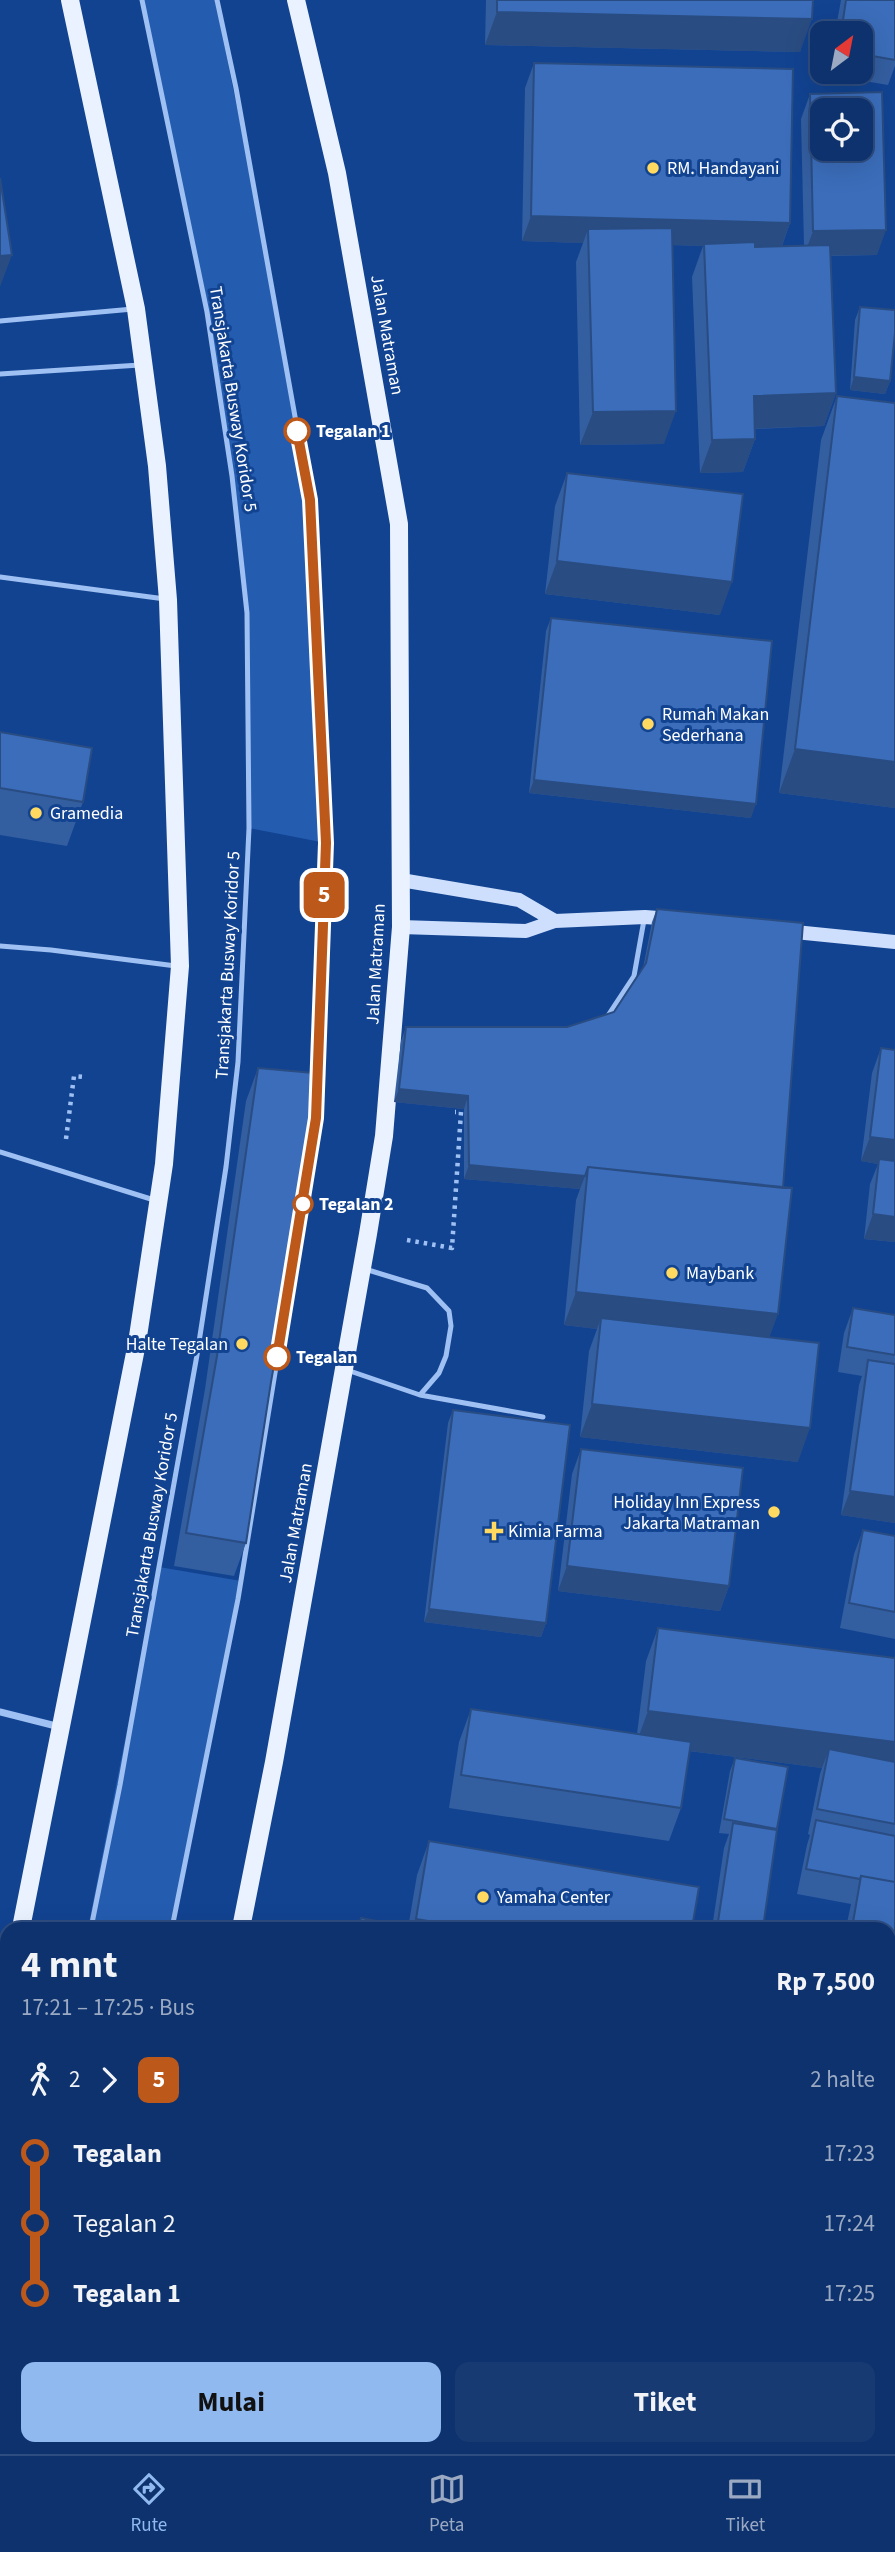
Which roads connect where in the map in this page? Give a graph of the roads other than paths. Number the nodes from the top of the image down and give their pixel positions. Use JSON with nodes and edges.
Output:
{"nodes":[{"id":1,"x":70,"y":0,"type":"edge"},
{"id":2,"x":142,"y":0,"type":"edge"},
{"id":3,"x":217,"y":0,"type":"edge"},
{"id":4,"x":296,"y":0,"type":"edge"},
{"id":5,"x":136,"y":309,"type":"junction"},
{"id":6,"x":0,"y":321,"type":"edge"},
{"id":7,"x":144,"y":365,"type":"junction"},
{"id":8,"x":0,"y":374,"type":"edge"},
{"id":9,"x":0,"y":577,"type":"edge"},
{"id":10,"x":168,"y":600,"type":"junction"},
{"id":11,"x":401,"y":880,"type":"junction"},
{"id":12,"x":645,"y":917,"type":"junction"},
{"id":13,"x":555,"y":921,"type":"junction"},
{"id":14,"x":685,"y":921,"type":"edge"},
{"id":15,"x":401,"y":927,"type":"junction"},
{"id":16,"x":765,"y":929,"type":"edge"},
{"id":17,"x":895,"y":942,"type":"edge"},
{"id":18,"x":0,"y":946,"type":"edge"},
{"id":19,"x":180,"y":966,"type":"junction"},
{"id":20,"x":602,"y":1025,"type":"edge"},
{"id":21,"x":317,"y":1086,"type":"edge"},
{"id":22,"x":312,"y":1145,"type":"edge"},
{"id":23,"x":0,"y":1152,"type":"edge"},
{"id":24,"x":158,"y":1201,"type":"junction"},
{"id":25,"x":362,"y":1268,"type":"junction"},
{"id":26,"x":344,"y":1369,"type":"junction"},
{"id":27,"x":420,"y":1395,"type":"junction"},
{"id":28,"x":543,"y":1417,"type":"dead end"},
{"id":29,"x":0,"y":1712,"type":"edge"},
{"id":30,"x":62,"y":1728,"type":"junction"},
{"id":31,"x":22,"y":1922,"type":"edge"},
{"id":32,"x":92,"y":1922,"type":"edge"},
{"id":33,"x":173,"y":1922,"type":"edge"},
{"id":34,"x":242,"y":1922,"type":"edge"}],
"edges":[{"from":1,"to":5,"type":"main road"},
{"from":2,"to":32,"type":"lane","name":"Transjakarta Busway Koridor 5"},
{"from":3,"to":21,"type":"lane"},
{"from":4,"to":11,"type":"main road","name":"Jalan Matraman"},
{"from":5,"to":6,"type":"lane"},
{"from":5,"to":7,"type":"main road"},
{"from":7,"to":8,"type":"lane"},
{"from":7,"to":10,"type":"main road"},
{"from":9,"to":10,"type":"lane"},
{"from":10,"to":19,"type":"main road"},
{"from":11,"to":13,"type":"street"},
{"from":11,"to":15,"type":"main road","name":"Jalan Matraman"},
{"from":12,"to":13,"type":"street"},
{"from":12,"to":14,"type":"street"},
{"from":12,"to":20,"type":"lane"},
{"from":13,"to":15,"type":"street"},
{"from":15,"to":25,"type":"main road","name":"Jalan Matraman"},
{"from":16,"to":17,"type":"street"},
{"from":18,"to":19,"type":"lane"},
{"from":19,"to":24,"type":"main road"},
{"from":22,"to":33,"type":"lane"},
{"from":23,"to":24,"type":"lane"},
{"from":24,"to":30,"type":"main road"},
{"from":25,"to":26,"type":"main road","name":"Jalan Matraman"},
{"from":25,"to":27,"type":"lane"},
{"from":26,"to":27,"type":"lane"},
{"from":26,"to":34,"type":"main road","name":"Jalan Matraman"},
{"from":27,"to":28,"type":"lane"},
{"from":29,"to":30,"type":"street"},
{"from":30,"to":31,"type":"main road"}]}
